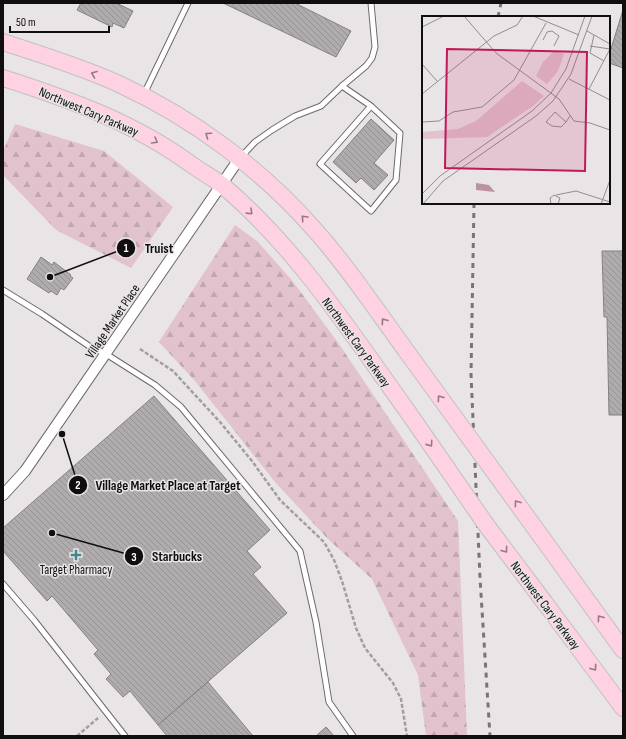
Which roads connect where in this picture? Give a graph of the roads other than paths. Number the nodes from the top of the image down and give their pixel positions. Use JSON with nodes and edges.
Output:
{"nodes":[{"id":1,"x":188,"y":3,"type":"edge"},
{"id":2,"x":371,"y":3,"type":"edge"},
{"id":3,"x":3,"y":42,"type":"edge"},
{"id":4,"x":3,"y":78,"type":"edge"},
{"id":5,"x":342,"y":86,"type":"junction"},
{"id":6,"x":144,"y":96,"type":"junction"},
{"id":7,"x":371,"y":106,"type":"junction"},
{"id":8,"x":239,"y":159,"type":"junction"},
{"id":9,"x":221,"y":185,"type":"junction"},
{"id":10,"x":3,"y":290,"type":"edge"},
{"id":11,"x":106,"y":354,"type":"junction"},
{"id":12,"x":3,"y":495,"type":"edge"},
{"id":13,"x":3,"y":584,"type":"edge"},
{"id":14,"x":623,"y":650,"type":"edge"},
{"id":15,"x":623,"y":708,"type":"edge"},
{"id":16,"x":126,"y":736,"type":"edge"},
{"id":17,"x":353,"y":736,"type":"edge"}],
"edges":[{"from":1,"to":6,"type":"lane"},
{"from":2,"to":5,"type":"lane"},
{"from":6,"to":3,"type":"main road","one_way":true},
{"from":4,"to":9,"type":"main road","name":"Northwest Cary Parkway","one_way":true},
{"from":5,"to":7,"type":"lane"},
{"from":5,"to":8,"type":"lane"},
{"from":8,"to":6,"type":"main road","one_way":true},
{"from":7,"to":7,"type":"lane"},
{"from":8,"to":9,"type":"street","name":"Village Market Place"},
{"from":14,"to":8,"type":"main road","one_way":true,"bridge":true},
{"from":9,"to":11,"type":"street","name":"Village Market Place"},
{"from":9,"to":15,"type":"main road","name":"Northwest Cary Parkway","one_way":true,"bridge":true},
{"from":10,"to":11,"type":"lane"},
{"from":11,"to":12,"type":"street","name":"Village Market Place"},
{"from":11,"to":17,"type":"lane"},
{"from":13,"to":16,"type":"lane"}]}
